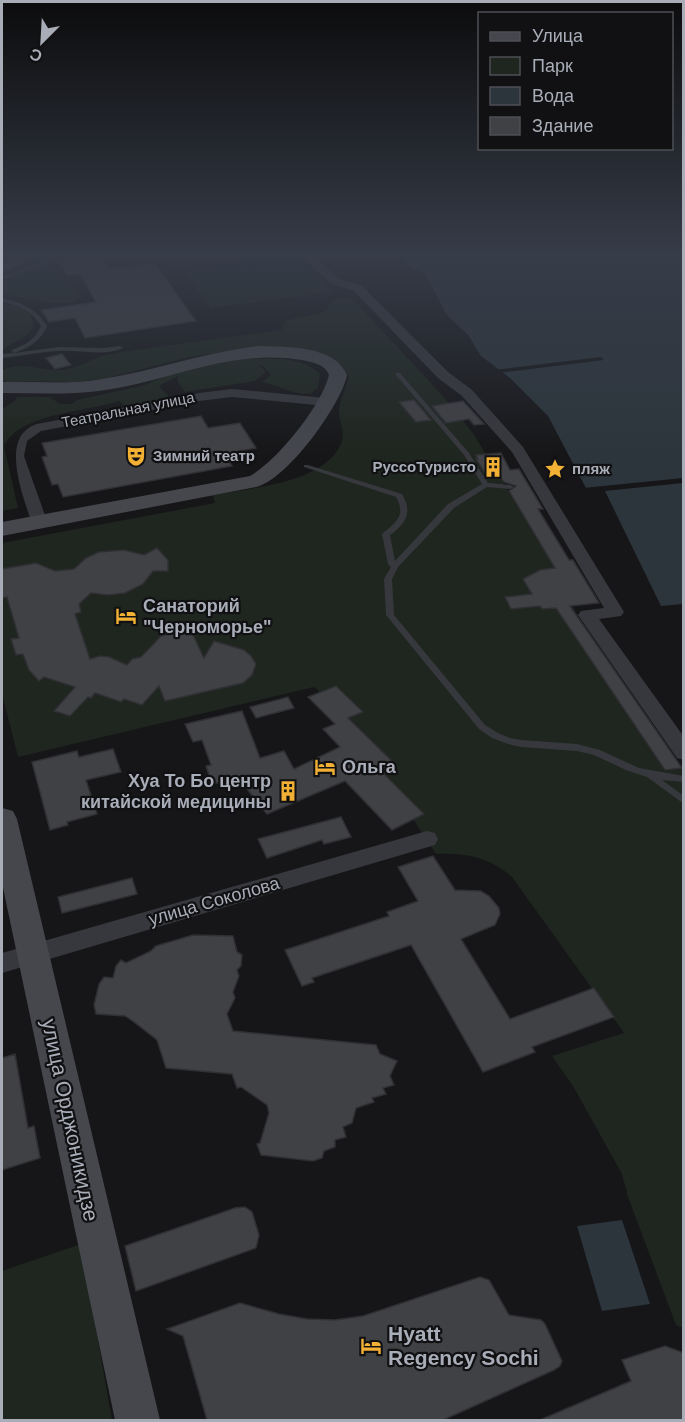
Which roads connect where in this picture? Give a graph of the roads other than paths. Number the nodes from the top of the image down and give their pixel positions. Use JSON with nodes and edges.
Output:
{"nodes":[{"id":1,"x":42,"y":322,"type":"edge"},
{"id":2,"x":392,"y":322,"type":"edge"},
{"id":3,"x":120,"y":348,"type":"dead end"},
{"id":4,"x":2,"y":356,"type":"edge"},
{"id":5,"x":398,"y":374,"type":"dead end"},
{"id":6,"x":2,"y":387,"type":"edge"},
{"id":7,"x":327,"y":399,"type":"junction"},
{"id":8,"x":306,"y":466,"type":"dead end"},
{"id":9,"x":486,"y":484,"type":"junction"},
{"id":10,"x":510,"y":487,"type":"dead end"},
{"id":11,"x":39,"y":521,"type":"junction"},
{"id":12,"x":2,"y":529,"type":"edge"},
{"id":13,"x":395,"y":566,"type":"junction"},
{"id":14,"x":684,"y":753,"type":"edge"},
{"id":15,"x":649,"y":774,"type":"junction"},
{"id":16,"x":684,"y":779,"type":"edge"},
{"id":17,"x":684,"y":801,"type":"edge"},
{"id":18,"x":2,"y":819,"type":"edge"},
{"id":19,"x":427,"y":839,"type":"dead end"},
{"id":20,"x":18,"y":958,"type":"edge"},
{"id":21,"x":138,"y":1420,"type":"edge"}],
"edges":[{"from":1,"to":4,"type":"lane"},
{"from":2,"to":14,"type":"street"},
{"from":3,"to":4,"type":"lane"},
{"from":5,"to":9,"type":"lane"},
{"from":6,"to":7,"type":"main road"},
{"from":7,"to":11,"type":"main road"},
{"from":7,"to":11,"type":"street","name":"Театральная улица"},
{"from":8,"to":13,"type":"lane"},
{"from":9,"to":10,"type":"lane"},
{"from":9,"to":13,"type":"lane"},
{"from":11,"to":12,"type":"main road"},
{"from":13,"to":15,"type":"lane"},
{"from":15,"to":16,"type":"lane"},
{"from":15,"to":17,"type":"lane"},
{"from":18,"to":20,"type":"main road","name":"улица Орджоникидзе"},
{"from":19,"to":20,"type":"street","name":"улица Соколова"},
{"from":20,"to":21,"type":"main road","name":"улица Орджоникидзе"}]}
